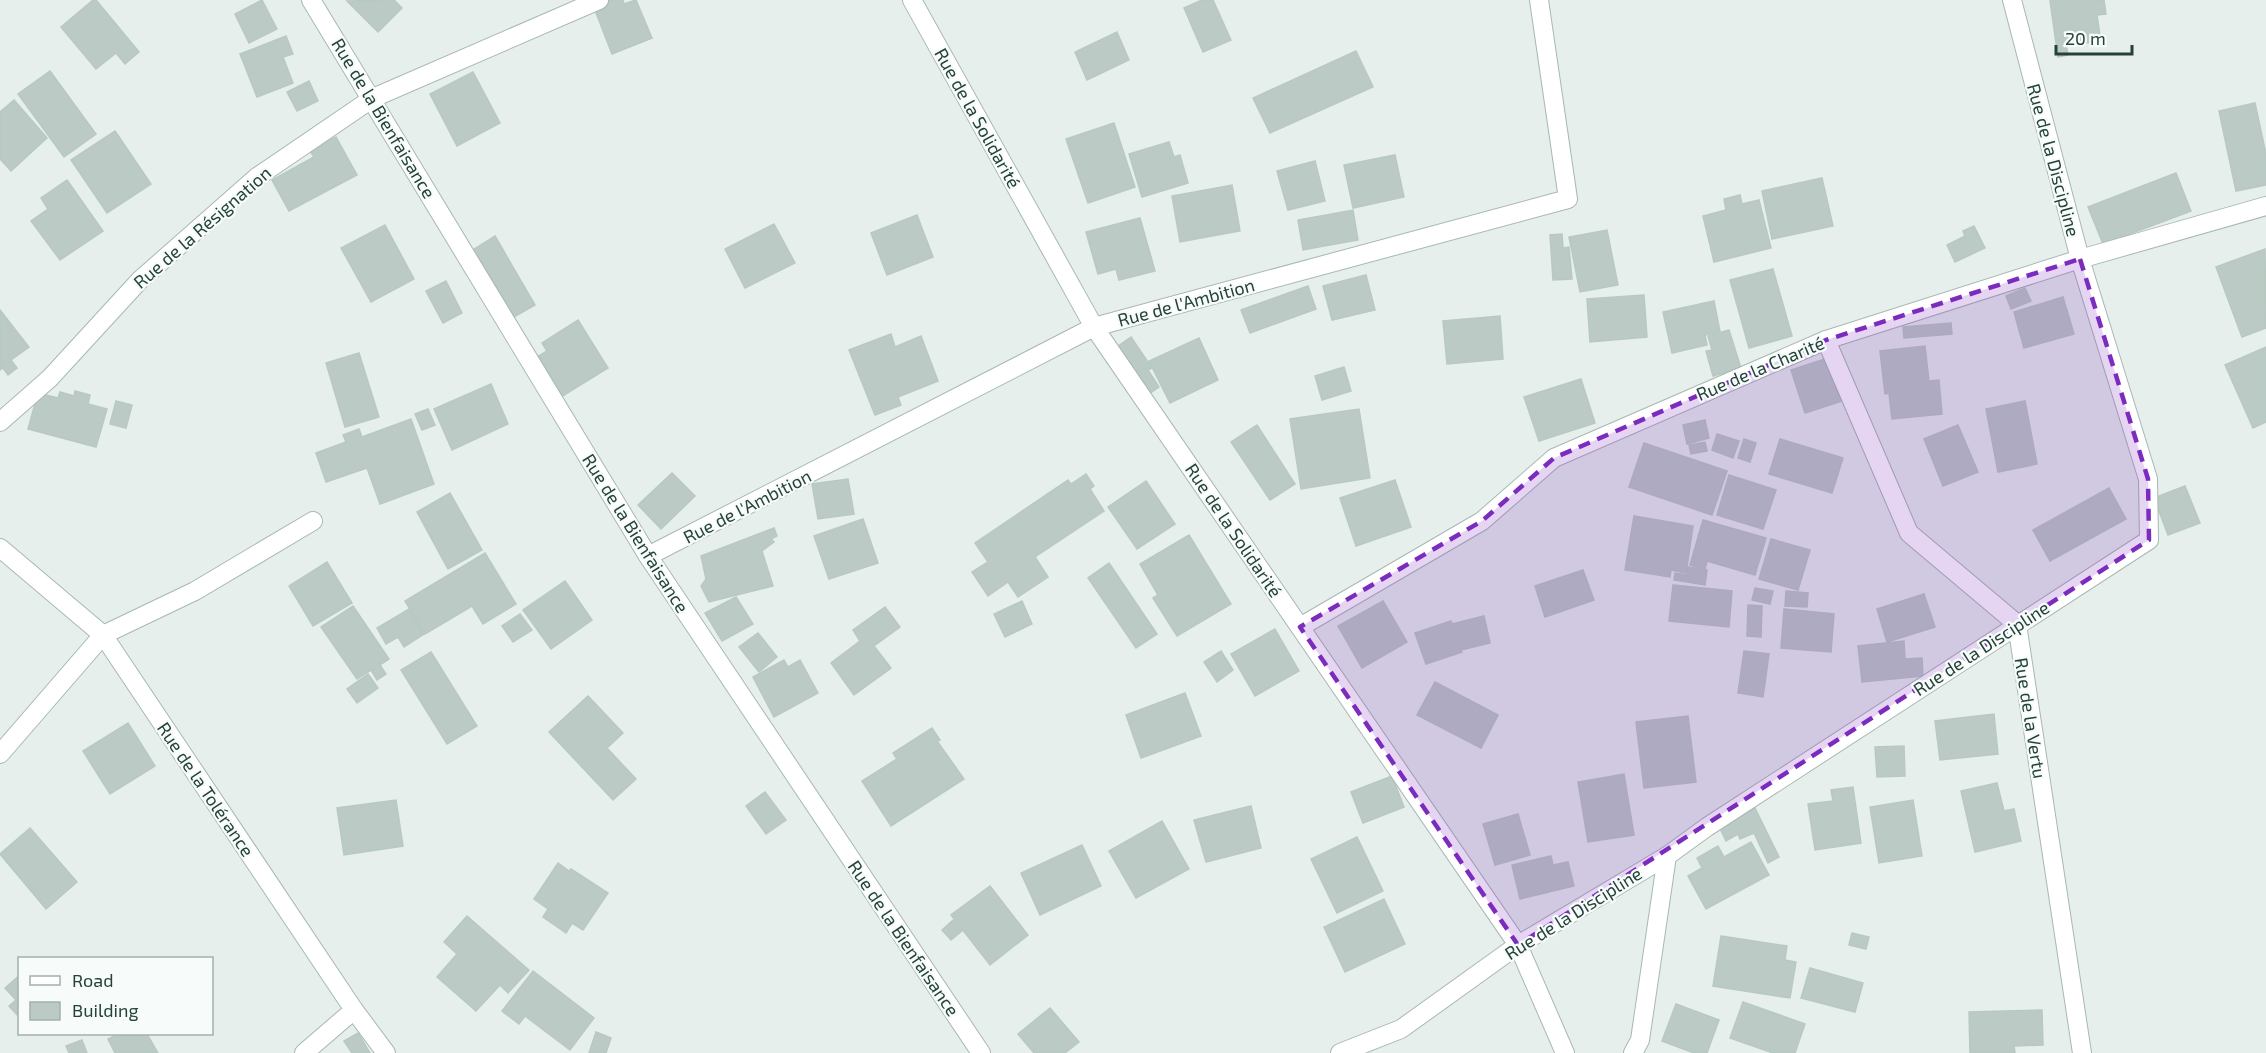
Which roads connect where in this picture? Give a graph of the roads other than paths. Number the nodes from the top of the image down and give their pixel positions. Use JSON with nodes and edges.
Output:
{"nodes":[{"id":1,"x":311,"y":0,"type":"edge"},
{"id":2,"x":599,"y":0,"type":"edge"},
{"id":3,"x":912,"y":0,"type":"edge"},
{"id":4,"x":1539,"y":0,"type":"edge"},
{"id":5,"x":2012,"y":0,"type":"edge"},
{"id":6,"x":373,"y":98,"type":"junction"},
{"id":7,"x":2266,"y":206,"type":"edge"},
{"id":8,"x":2080,"y":259,"type":"junction"},
{"id":9,"x":1094,"y":327,"type":"junction"},
{"id":10,"x":1826,"y":340,"type":"junction"},
{"id":11,"x":0,"y":422,"type":"edge"},
{"id":12,"x":313,"y":520,"type":"dead end"},
{"id":13,"x":0,"y":548,"type":"edge"},
{"id":14,"x":648,"y":556,"type":"junction"},
{"id":15,"x":2017,"y":624,"type":"junction"},
{"id":16,"x":1300,"y":627,"type":"junction"},
{"id":17,"x":103,"y":635,"type":"junction"},
{"id":18,"x":0,"y":754,"type":"edge"},
{"id":19,"x":1667,"y":856,"type":"junction"},
{"id":20,"x":1518,"y":945,"type":"junction"},
{"id":21,"x":354,"y":1010,"type":"junction"},
{"id":22,"x":304,"y":1053,"type":"edge"},
{"id":23,"x":386,"y":1053,"type":"edge"},
{"id":24,"x":981,"y":1053,"type":"edge"},
{"id":25,"x":1340,"y":1053,"type":"edge"},
{"id":26,"x":1565,"y":1053,"type":"edge"},
{"id":27,"x":1633,"y":1053,"type":"edge"},
{"id":28,"x":2082,"y":1053,"type":"edge"}],
"edges":[{"from":1,"to":6,"type":"street","name":"Rue de la Bienfaisance"},
{"from":2,"to":6,"type":"street","name":"Rue de la Résignation"},
{"from":3,"to":9,"type":"street","name":"Rue de la Solidarité"},
{"from":4,"to":9,"type":"street","name":"Rue de l'Ambition"},
{"from":5,"to":8,"type":"street","name":"Rue de la Discipline"},
{"from":6,"to":11,"type":"street","name":"Rue de la Résignation"},
{"from":6,"to":14,"type":"street","name":"Rue de la Bienfaisance"},
{"from":7,"to":8,"type":"street","name":"Rue de la Charité"},
{"from":8,"to":10,"type":"street","name":"Rue de la Charité"},
{"from":8,"to":15,"type":"street","name":"Rue de la Discipline"},
{"from":9,"to":14,"type":"street","name":"Rue de l'Ambition"},
{"from":9,"to":16,"type":"street","name":"Rue de la Solidarité"},
{"from":10,"to":15,"type":"street"},
{"from":10,"to":16,"type":"street","name":"Rue de la Charité"},
{"from":12,"to":17,"type":"street"},
{"from":13,"to":17,"type":"street","name":"Rue de la Tolérance"},
{"from":14,"to":24,"type":"street","name":"Rue de la Bienfaisance"},
{"from":15,"to":19,"type":"street","name":"Rue de la Discipline"},
{"from":15,"to":28,"type":"street","name":"Rue de la Vertu"},
{"from":16,"to":20,"type":"street","name":"Rue de la Solidarité"},
{"from":17,"to":18,"type":"street"},
{"from":17,"to":21,"type":"street","name":"Rue de la Tolérance"},
{"from":19,"to":20,"type":"street","name":"Rue de la Discipline"},
{"from":19,"to":27,"type":"street"},
{"from":20,"to":25,"type":"street","name":"Rue de la Discipline"},
{"from":20,"to":26,"type":"street","name":"Rue de la Solidarité"},
{"from":21,"to":22,"type":"street"},
{"from":21,"to":23,"type":"street","name":"Rue de la Tolérance"}]}
